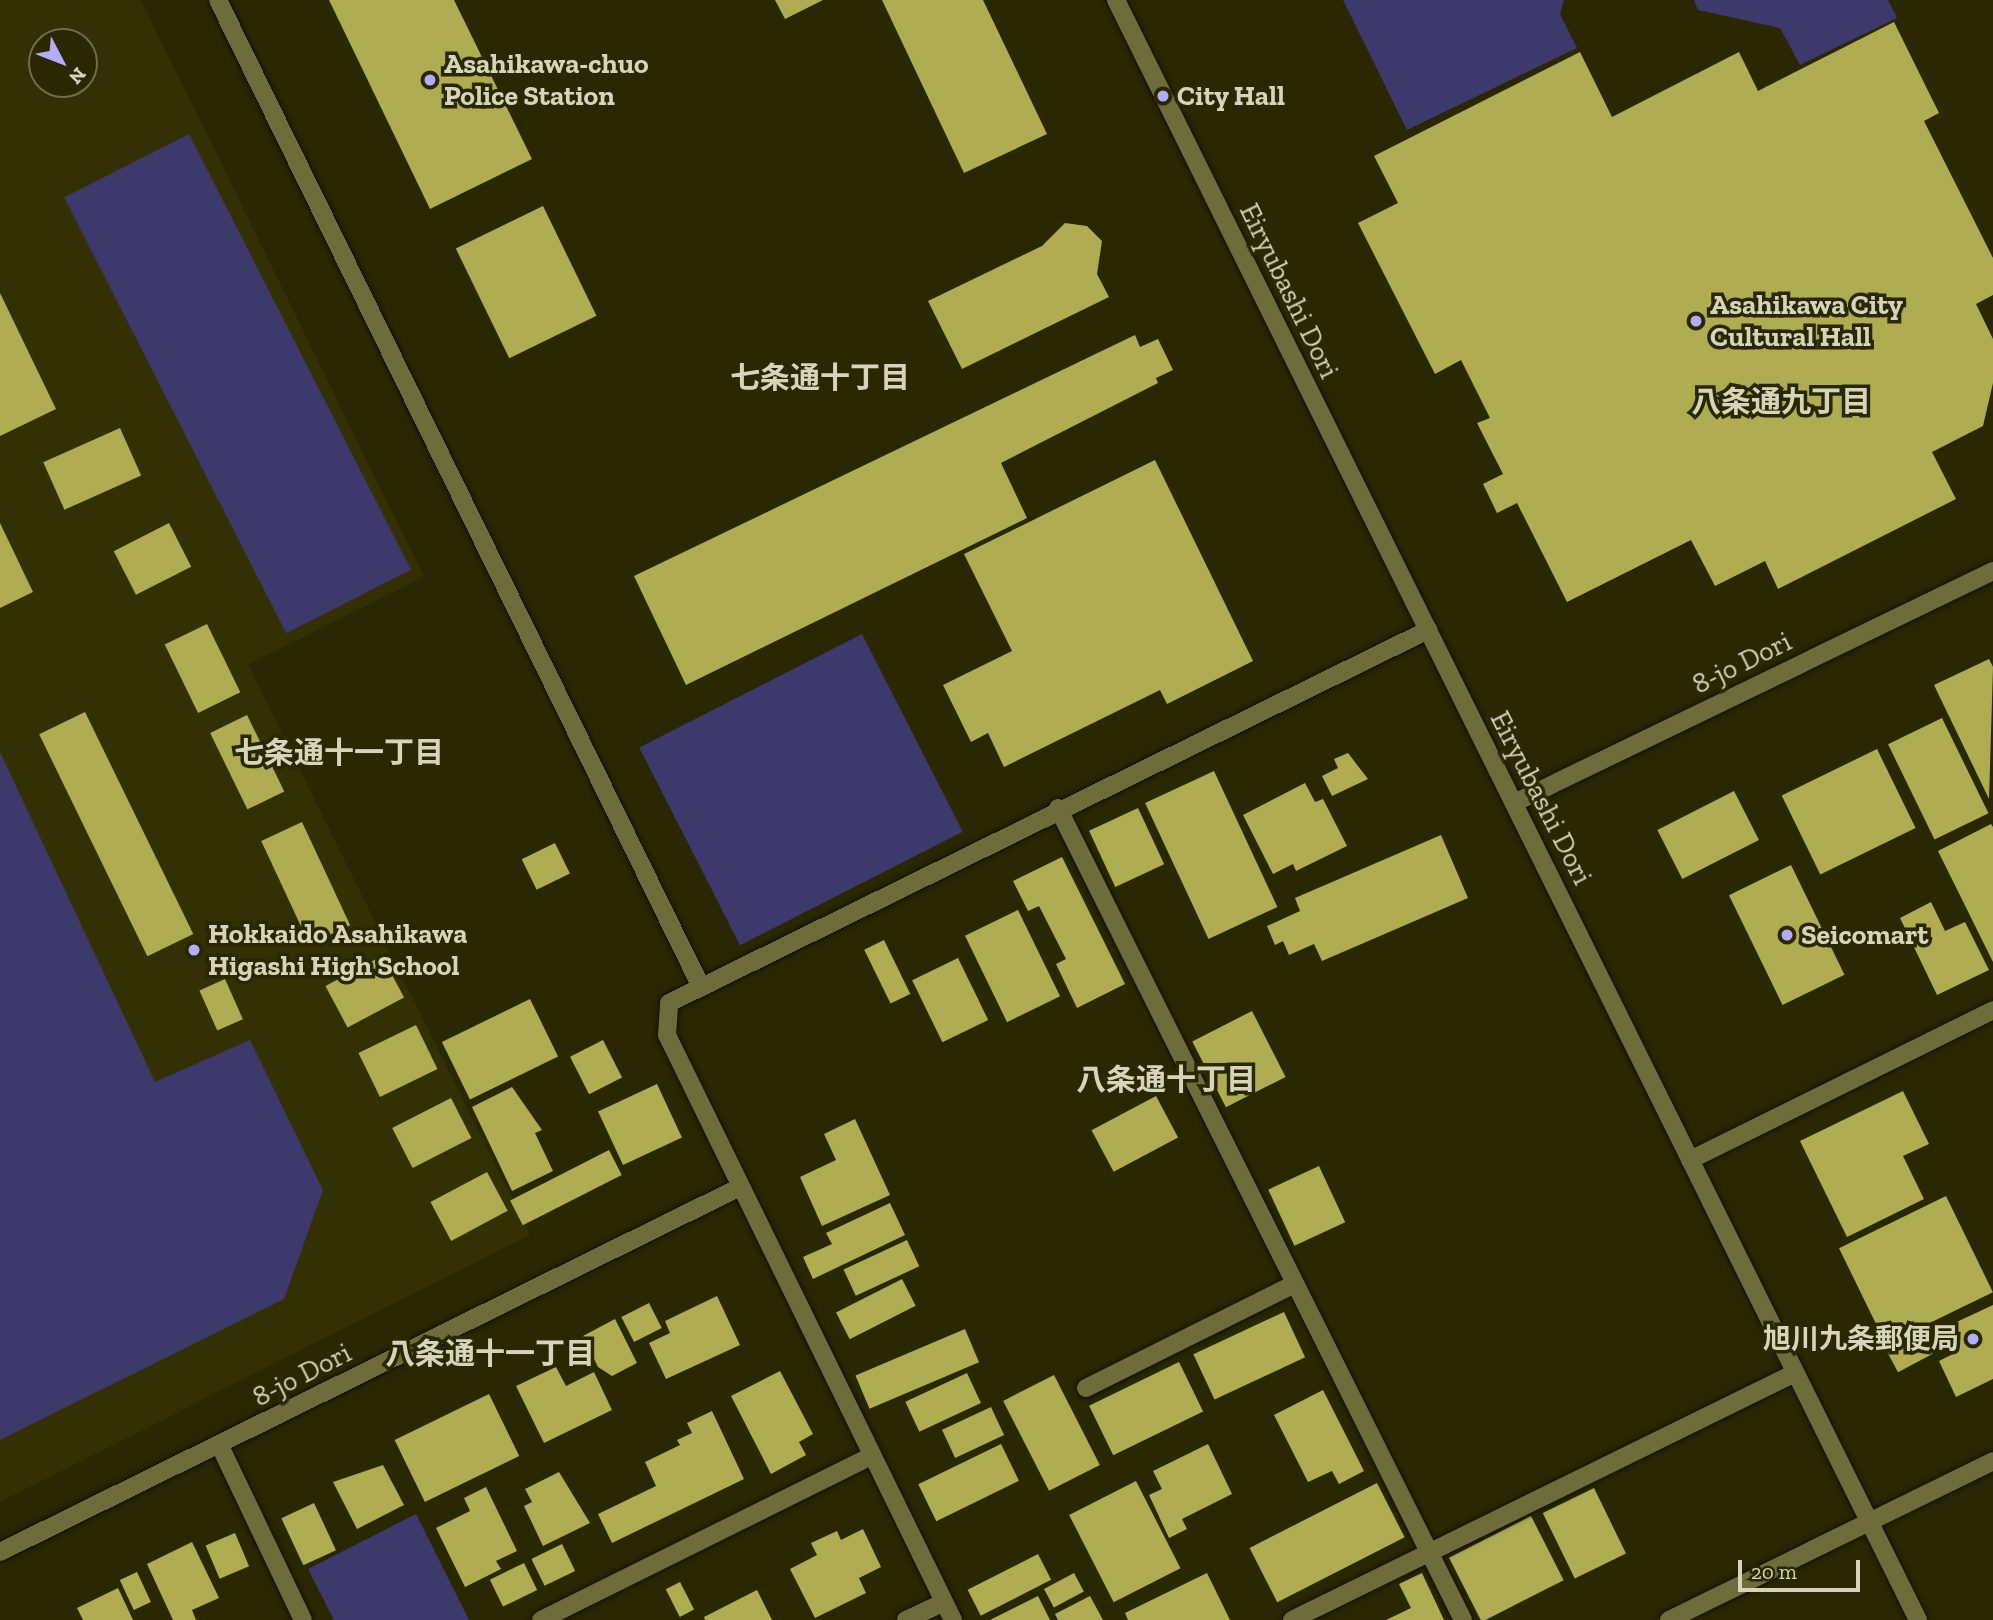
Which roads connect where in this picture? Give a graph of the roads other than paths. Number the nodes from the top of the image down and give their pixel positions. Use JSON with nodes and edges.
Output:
{"nodes":[{"id":1,"x":218,"y":0,"type":"edge"},
{"id":2,"x":1116,"y":0,"type":"edge"},
{"id":3,"x":1993,"y":570,"type":"edge"},
{"id":4,"x":1428,"y":630,"type":"junction"},
{"id":5,"x":1514,"y":803,"type":"junction"},
{"id":6,"x":1058,"y":808,"type":"junction"},
{"id":7,"x":701,"y":987,"type":"junction"},
{"id":8,"x":1993,"y":1010,"type":"edge"},
{"id":9,"x":1690,"y":1160,"type":"junction"},
{"id":10,"x":738,"y":1188,"type":"junction"},
{"id":11,"x":1293,"y":1285,"type":"junction"},
{"id":12,"x":1795,"y":1373,"type":"junction"},
{"id":13,"x":1086,"y":1388,"type":"dead end"},
{"id":14,"x":220,"y":1446,"type":"junction"},
{"id":15,"x":869,"y":1457,"type":"junction"},
{"id":16,"x":1993,"y":1461,"type":"edge"},
{"id":17,"x":1869,"y":1521,"type":"junction"},
{"id":18,"x":1428,"y":1551,"type":"junction"},
{"id":19,"x":0,"y":1552,"type":"edge"},
{"id":20,"x":944,"y":1602,"type":"junction"},
{"id":21,"x":297,"y":1618,"type":"edge"},
{"id":22,"x":541,"y":1620,"type":"edge"},
{"id":23,"x":906,"y":1620,"type":"edge"},
{"id":24,"x":953,"y":1620,"type":"edge"},
{"id":25,"x":1292,"y":1620,"type":"edge"},
{"id":26,"x":1462,"y":1620,"type":"edge"},
{"id":27,"x":1669,"y":1620,"type":"edge"},
{"id":28,"x":1918,"y":1620,"type":"edge"}],
"edges":[{"from":1,"to":7,"type":"street"},
{"from":2,"to":4,"type":"street","name":"Eiryubashi Dori"},
{"from":3,"to":5,"type":"street","name":"8-jo Dori"},
{"from":4,"to":5,"type":"street","name":"Eiryubashi Dori"},
{"from":4,"to":6,"type":"street"},
{"from":5,"to":9,"type":"street","name":"Eiryubashi Dori"},
{"from":6,"to":7,"type":"street"},
{"from":6,"to":11,"type":"street"},
{"from":7,"to":10,"type":"street"},
{"from":8,"to":9,"type":"street"},
{"from":9,"to":12,"type":"street","name":"Eiryubashi Dori"},
{"from":10,"to":14,"type":"street","name":"8-jo Dori"},
{"from":10,"to":15,"type":"street"},
{"from":11,"to":13,"type":"street"},
{"from":11,"to":18,"type":"street"},
{"from":12,"to":17,"type":"street","name":"Eiryubashi Dori"},
{"from":12,"to":18,"type":"street"},
{"from":14,"to":19,"type":"street","name":"8-jo Dori"},
{"from":14,"to":21,"type":"street"},
{"from":15,"to":20,"type":"street"},
{"from":15,"to":22,"type":"street"},
{"from":16,"to":17,"type":"street"},
{"from":17,"to":27,"type":"street"},
{"from":17,"to":28,"type":"street","name":"Eiryubashi Dori"},
{"from":18,"to":25,"type":"street"},
{"from":18,"to":26,"type":"street"},
{"from":20,"to":23,"type":"street"},
{"from":20,"to":24,"type":"street"}]}
